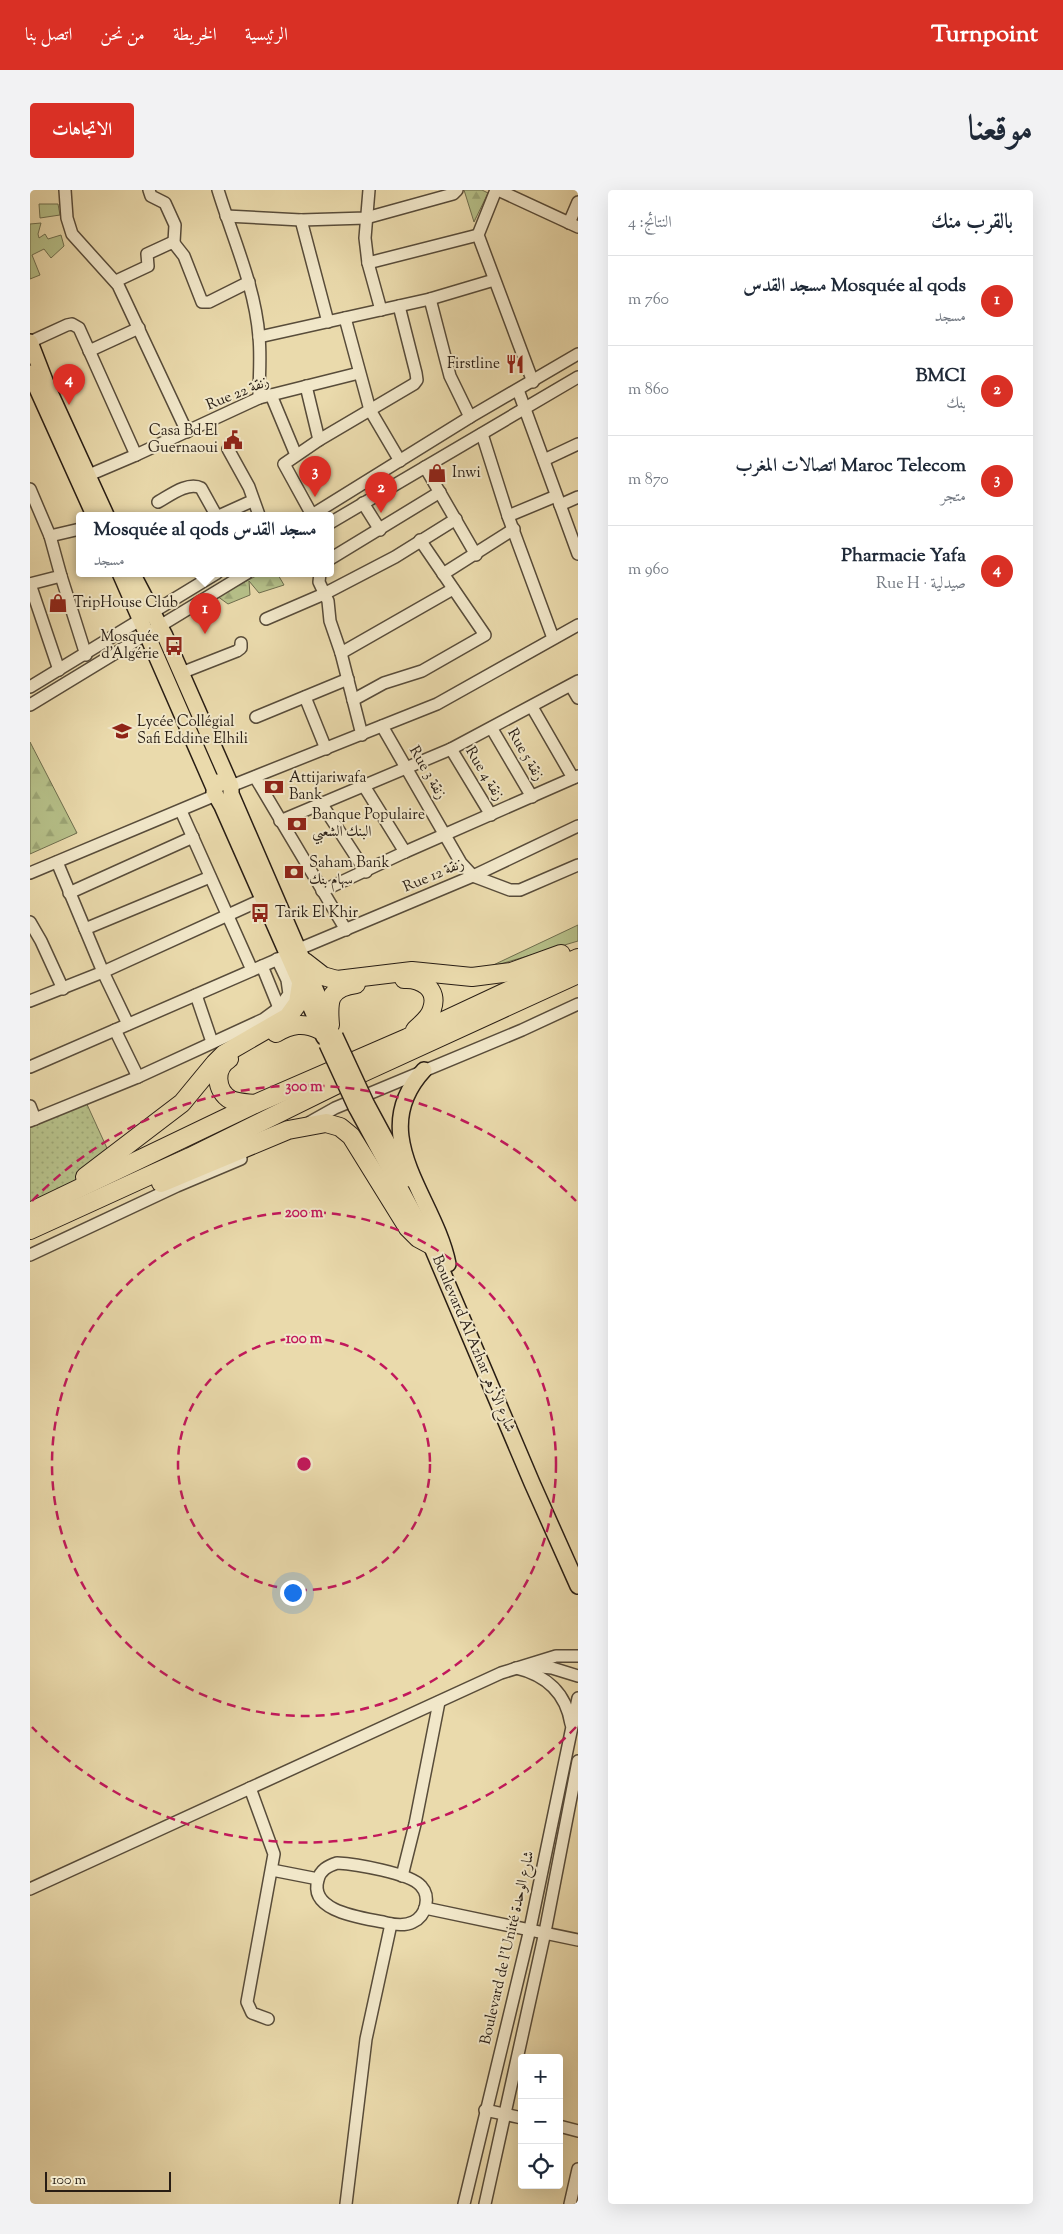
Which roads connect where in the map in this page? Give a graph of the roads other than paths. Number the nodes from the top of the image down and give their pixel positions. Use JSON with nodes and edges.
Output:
{"nodes":[{"id":1,"x":66,"y":190,"type":"edge"},
{"id":2,"x":148,"y":190,"type":"edge"},
{"id":3,"x":218,"y":190,"type":"edge"},
{"id":4,"x":369,"y":190,"type":"edge"},
{"id":5,"x":456,"y":190,"type":"edge"},
{"id":6,"x":497,"y":190,"type":"edge"},
{"id":7,"x":578,"y":202,"type":"edge"},
{"id":8,"x":226,"y":216,"type":"junction"},
{"id":9,"x":366,"y":218,"type":"junction"},
{"id":10,"x":301,"y":220,"type":"junction"},
{"id":11,"x":573,"y":225,"type":"edge"},
{"id":12,"x":478,"y":235,"type":"junction"},
{"id":13,"x":174,"y":242,"type":"junction"},
{"id":14,"x":368,"y":263,"type":"junction"},
{"id":15,"x":494,"y":280,"type":"junction"},
{"id":16,"x":116,"y":281,"type":"junction"},
{"id":17,"x":249,"y":282,"type":"junction"},
{"id":18,"x":430,"y":299,"type":"junction"},
{"id":19,"x":399,"y":306,"type":"junction"},
{"id":20,"x":381,"y":310,"type":"junction"},
{"id":21,"x":345,"y":318,"type":"junction"},
{"id":22,"x":328,"y":322,"type":"junction"},
{"id":23,"x":139,"y":328,"type":"junction"},
{"id":24,"x":259,"y":337,"type":"junction"},
{"id":25,"x":30,"y":342,"type":"edge"},
{"id":26,"x":90,"y":351,"type":"junction"},
{"id":27,"x":578,"y":354,"type":"edge"},
{"id":28,"x":30,"y":373,"type":"edge"},
{"id":29,"x":359,"y":373,"type":"junction"},
{"id":30,"x":578,"y":377,"type":"edge"},
{"id":31,"x":533,"y":382,"type":"junction"},
{"id":32,"x":306,"y":386,"type":"junction"},
{"id":33,"x":38,"y":389,"type":"edge"},
{"id":34,"x":518,"y":390,"type":"junction"},
{"id":35,"x":271,"y":395,"type":"junction"},
{"id":36,"x":259,"y":398,"type":"junction"},
{"id":37,"x":525,"y":408,"type":"junction"},
{"id":38,"x":370,"y":410,"type":"junction"},
{"id":39,"x":470,"y":417,"type":"junction"},
{"id":40,"x":187,"y":432,"type":"junction"},
{"id":41,"x":482,"y":434,"type":"junction"},
{"id":42,"x":319,"y":440,"type":"junction"},
{"id":43,"x":578,"y":444,"type":"edge"},
{"id":44,"x":228,"y":449,"type":"dead end"},
{"id":45,"x":136,"y":455,"type":"junction"},
{"id":46,"x":296,"y":455,"type":"junction"},
{"id":47,"x":544,"y":460,"type":"junction"},
{"id":48,"x":400,"y":461,"type":"junction"},
{"id":49,"x":425,"y":467,"type":"junction"},
{"id":50,"x":83,"y":477,"type":"junction"},
{"id":51,"x":30,"y":489,"type":"edge"},
{"id":52,"x":440,"y":492,"type":"junction"},
{"id":53,"x":578,"y":498,"type":"edge"},
{"id":54,"x":252,"y":501,"type":"junction"},
{"id":55,"x":558,"y":501,"type":"junction"},
{"id":56,"x":158,"y":502,"type":"dead end"},
{"id":57,"x":363,"y":503,"type":"junction"},
{"id":58,"x":93,"y":512,"type":"edge"},
{"id":59,"x":104,"y":512,"type":"edge"},
{"id":60,"x":214,"y":512,"type":"edge"},
{"id":61,"x":228,"y":512,"type":"edge"},
{"id":62,"x":258,"y":512,"type":"edge"},
{"id":63,"x":310,"y":512,"type":"edge"},
{"id":64,"x":317,"y":512,"type":"edge"},
{"id":65,"x":508,"y":516,"type":"junction"},
{"id":66,"x":456,"y":519,"type":"junction"},
{"id":67,"x":334,"y":521,"type":"edge"},
{"id":68,"x":514,"y":529,"type":"junction"},
{"id":69,"x":76,"y":530,"type":"edge"},
{"id":70,"x":380,"y":530,"type":"junction"},
{"id":71,"x":50,"y":536,"type":"junction"},
{"id":72,"x":420,"y":540,"type":"junction"},
{"id":73,"x":578,"y":554,"type":"edge"},
{"id":74,"x":476,"y":555,"type":"junction"},
{"id":75,"x":334,"y":557,"type":"edge"},
{"id":76,"x":443,"y":574,"type":"junction"},
{"id":77,"x":61,"y":576,"type":"junction"},
{"id":78,"x":122,"y":577,"type":"edge"},
{"id":79,"x":133,"y":577,"type":"edge"},
{"id":80,"x":210,"y":577,"type":"edge"},
{"id":81,"x":241,"y":577,"type":"edge"},
{"id":82,"x":320,"y":577,"type":"edge"},
{"id":83,"x":30,"y":584,"type":"edge"},
{"id":84,"x":453,"y":589,"type":"junction"},
{"id":85,"x":324,"y":594,"type":"junction"},
{"id":86,"x":146,"y":615,"type":"junction"},
{"id":87,"x":266,"y":619,"type":"dead end"},
{"id":88,"x":578,"y":625,"type":"edge"},
{"id":89,"x":153,"y":630,"type":"junction"},
{"id":90,"x":553,"y":638,"type":"junction"},
{"id":91,"x":241,"y":643,"type":"dead end"},
{"id":92,"x":86,"y":654,"type":"junction"},
{"id":93,"x":341,"y":654,"type":"junction"},
{"id":94,"x":59,"y":670,"type":"junction"},
{"id":95,"x":181,"y":673,"type":"junction"},
{"id":96,"x":348,"y":679,"type":"junction"},
{"id":97,"x":574,"y":683,"type":"edge"},
{"id":98,"x":30,"y":688,"type":"edge"},
{"id":99,"x":305,"y":697,"type":"junction"},
{"id":100,"x":578,"y":698,"type":"edge"},
{"id":101,"x":353,"y":700,"type":"junction"},
{"id":102,"x":30,"y":705,"type":"edge"},
{"id":103,"x":532,"y":707,"type":"junction"},
{"id":104,"x":256,"y":716,"type":"dead end"},
{"id":105,"x":382,"y":726,"type":"junction"},
{"id":106,"x":492,"y":729,"type":"junction"},
{"id":107,"x":362,"y":735,"type":"junction"},
{"id":108,"x":326,"y":749,"type":"junction"},
{"id":109,"x":451,"y":749,"type":"junction"},
{"id":110,"x":407,"y":768,"type":"junction"},
{"id":111,"x":255,"y":777,"type":"junction"},
{"id":112,"x":576,"y":777,"type":"edge"},
{"id":113,"x":364,"y":786,"type":"junction"},
{"id":114,"x":223,"y":791,"type":"junction"},
{"id":115,"x":532,"y":797,"type":"junction"},
{"id":116,"x":322,"y":803,"type":"junction"},
{"id":117,"x":181,"y":811,"type":"junction"},
{"id":118,"x":491,"y":815,"type":"junction"},
{"id":119,"x":280,"y":821,"type":"junction"},
{"id":120,"x":578,"y":826,"type":"edge"},
{"id":121,"x":446,"y":836,"type":"junction"},
{"id":122,"x":193,"y":837,"type":"junction"},
{"id":123,"x":405,"y":852,"type":"junction"},
{"id":124,"x":57,"y":862,"type":"junction"},
{"id":125,"x":578,"y":865,"type":"edge"},
{"id":126,"x":366,"y":872,"type":"junction"},
{"id":127,"x":30,"y":873,"type":"edge"},
{"id":128,"x":473,"y":876,"type":"junction"},
{"id":129,"x":210,"y":877,"type":"junction"},
{"id":130,"x":322,"y":891,"type":"junction"},
{"id":131,"x":69,"y":894,"type":"junction"},
{"id":132,"x":263,"y":898,"type":"junction"},
{"id":133,"x":228,"y":914,"type":"junction"},
{"id":134,"x":30,"y":922,"type":"edge"},
{"id":135,"x":85,"y":929,"type":"junction"},
{"id":136,"x":346,"y":930,"type":"junction"},
{"id":137,"x":578,"y":947,"type":"edge"},
{"id":138,"x":292,"y":956,"type":"junction"},
{"id":139,"x":578,"y":958,"type":"edge"},
{"id":140,"x":257,"y":968,"type":"junction"},
{"id":141,"x":103,"y":972,"type":"junction"},
{"id":142,"x":578,"y":974,"type":"edge"},
{"id":143,"x":306,"y":982,"type":"junction"},
{"id":144,"x":62,"y":988,"type":"junction"},
{"id":145,"x":196,"y":995,"type":"junction"},
{"id":146,"x":30,"y":1001,"type":"edge"},
{"id":147,"x":578,"y":1004,"type":"edge"},
{"id":148,"x":279,"y":1008,"type":"junction"},
{"id":149,"x":128,"y":1024,"type":"junction"},
{"id":150,"x":115,"y":1030,"type":"junction"},
{"id":151,"x":328,"y":1034,"type":"junction"},
{"id":152,"x":407,"y":1038,"type":"junction"},
{"id":153,"x":212,"y":1042,"type":"junction"},
{"id":154,"x":30,"y":1067,"type":"edge"},
{"id":155,"x":424,"y":1070,"type":"junction"},
{"id":156,"x":138,"y":1077,"type":"junction"},
{"id":157,"x":255,"y":1104,"type":"junction"},
{"id":158,"x":361,"y":1105,"type":"junction"},
{"id":159,"x":30,"y":1106,"type":"edge"},
{"id":160,"x":33,"y":1120,"type":"edge"},
{"id":161,"x":303,"y":1126,"type":"junction"},
{"id":162,"x":30,"y":1208,"type":"edge"},
{"id":163,"x":30,"y":1212,"type":"edge"},
{"id":164,"x":50,"y":1221,"type":"junction"},
{"id":165,"x":30,"y":1230,"type":"edge"},
{"id":166,"x":431,"y":1245,"type":"junction"},
{"id":167,"x":30,"y":1254,"type":"edge"},
{"id":168,"x":448,"y":1264,"type":"junction"},
{"id":169,"x":578,"y":1563,"type":"edge"},
{"id":170,"x":578,"y":1586,"type":"edge"},
{"id":171,"x":578,"y":1656,"type":"edge"},
{"id":172,"x":518,"y":1667,"type":"junction"},
{"id":173,"x":578,"y":1676,"type":"edge"},
{"id":174,"x":578,"y":1698,"type":"edge"},
{"id":175,"x":439,"y":1702,"type":"junction"},
{"id":176,"x":572,"y":1729,"type":"junction"},
{"id":177,"x":578,"y":1761,"type":"edge"},
{"id":178,"x":250,"y":1788,"type":"junction"},
{"id":179,"x":272,"y":1870,"type":"junction"},
{"id":180,"x":402,"y":1876,"type":"junction"},
{"id":181,"x":318,"y":1879,"type":"junction"},
{"id":182,"x":30,"y":1889,"type":"edge"},
{"id":183,"x":426,"y":1908,"type":"junction"},
{"id":184,"x":391,"y":1924,"type":"junction"},
{"id":185,"x":530,"y":1929,"type":"junction"},
{"id":186,"x":545,"y":1932,"type":"junction"},
{"id":187,"x":578,"y":1940,"type":"edge"},
{"id":188,"x":268,"y":2019,"type":"dead end"},
{"id":189,"x":485,"y":2110,"type":"junction"},
{"id":190,"x":504,"y":2114,"type":"junction"},
{"id":191,"x":518,"y":2117,"type":"edge"},
{"id":192,"x":563,"y":2127,"type":"edge"},
{"id":193,"x":578,"y":2131,"type":"edge"},
{"id":194,"x":578,"y":2169,"type":"edge"},
{"id":195,"x":346,"y":2204,"type":"edge"},
{"id":196,"x":464,"y":2204,"type":"edge"},
{"id":197,"x":485,"y":2204,"type":"edge"},
{"id":198,"x":570,"y":2204,"type":"edge"}],
"edges":[{"from":1,"to":16,"type":"street"},
{"from":2,"to":13,"type":"street"},
{"from":3,"to":8,"type":"street"},
{"from":4,"to":9,"type":"street"},
{"from":5,"to":9,"type":"street"},
{"from":6,"to":11,"type":"street"},
{"from":6,"to":12,"type":"street"},
{"from":7,"to":11,"type":"street"},
{"from":8,"to":10,"type":"street"},
{"from":8,"to":17,"type":"street"},
{"from":9,"to":10,"type":"street"},
{"from":9,"to":14,"type":"street"},
{"from":10,"to":22,"type":"street"},
{"from":12,"to":14,"type":"street"},
{"from":12,"to":15,"type":"street"},
{"from":13,"to":16,"type":"street"},
{"from":13,"to":17,"type":"street"},
{"from":14,"to":20,"type":"street"},
{"from":15,"to":18,"type":"street"},
{"from":15,"to":31,"type":"street"},
{"from":16,"to":23,"type":"street"},
{"from":17,"to":24,"type":"street"},
{"from":18,"to":19,"type":"street"},
{"from":18,"to":39,"type":"street"},
{"from":19,"to":20,"type":"street"},
{"from":19,"to":38,"type":"street"},
{"from":20,"to":21,"type":"street"},
{"from":21,"to":22,"type":"street"},
{"from":21,"to":29,"type":"street"},
{"from":22,"to":24,"type":"street"},
{"from":23,"to":26,"type":"street"},
{"from":23,"to":40,"type":"street"},
{"from":24,"to":36,"type":"street"},
{"from":25,"to":26,"type":"street"},
{"from":25,"to":33,"type":"main road"},
{"from":26,"to":45,"type":"street"},
{"from":27,"to":31,"type":"street"},
{"from":28,"to":33,"type":"main road"},
{"from":29,"to":32,"type":"street","name":"Rue 22 زنقة"},
{"from":29,"to":38,"type":"street"},
{"from":30,"to":37,"type":"street"},
{"from":31,"to":34,"type":"street"},
{"from":32,"to":35,"type":"street","name":"Rue 22 زنقة"},
{"from":32,"to":42,"type":"street"},
{"from":33,"to":50,"type":"main road"},
{"from":34,"to":37,"type":"street"},
{"from":34,"to":39,"type":"street"},
{"from":35,"to":36,"type":"street","name":"Rue 22 زنقة"},
{"from":35,"to":46,"type":"street"},
{"from":36,"to":40,"type":"street","name":"Rue 22 زنقة"},
{"from":37,"to":41,"type":"street"},
{"from":37,"to":47,"type":"street"},
{"from":38,"to":42,"type":"street"},
{"from":38,"to":48,"type":"street"},
{"from":39,"to":48,"type":"street"},
{"from":40,"to":45,"type":"street","name":"Rue 22 زنقة"},
{"from":41,"to":49,"type":"street"},
{"from":41,"to":65,"type":"street"},
{"from":42,"to":46,"type":"street"},
{"from":43,"to":47,"type":"street"},
{"from":44,"to":54,"type":"street"},
{"from":45,"to":50,"type":"street","name":"Rue 22 زنقة"},
{"from":46,"to":63,"type":"street"},
{"from":47,"to":55,"type":"street"},
{"from":48,"to":64,"type":"street"},
{"from":49,"to":52,"type":"street"},
{"from":49,"to":57,"type":"street"},
{"from":50,"to":58,"type":"main road"},
{"from":50,"to":59,"type":"main road"},
{"from":51,"to":71,"type":"street"},
{"from":52,"to":66,"type":"street"},
{"from":52,"to":70,"type":"street"},
{"from":53,"to":55,"type":"street"},
{"from":54,"to":61,"type":"street"},
{"from":54,"to":62,"type":"street"},
{"from":55,"to":65,"type":"street"},
{"from":55,"to":73,"type":"street"},
{"from":56,"to":60,"type":"street"},
{"from":57,"to":67,"type":"street"},
{"from":57,"to":70,"type":"street"},
{"from":65,"to":68,"type":"street"},
{"from":66,"to":72,"type":"street"},
{"from":66,"to":74,"type":"street"},
{"from":68,"to":74,"type":"street"},
{"from":68,"to":90,"type":"street"},
{"from":69,"to":71,"type":"street"},
{"from":70,"to":75,"type":"street"},
{"from":71,"to":77,"type":"street"},
{"from":72,"to":76,"type":"street"},
{"from":72,"to":85,"type":"street"},
{"from":74,"to":76,"type":"street"},
{"from":76,"to":84,"type":"street"},
{"from":77,"to":83,"type":"street"},
{"from":77,"to":92,"type":"street"},
{"from":78,"to":86,"type":"main road"},
{"from":79,"to":86,"type":"main road"},
{"from":80,"to":86,"type":"street"},
{"from":81,"to":89,"type":"street"},
{"from":82,"to":85,"type":"street"},
{"from":83,"to":94,"type":"street"},
{"from":84,"to":93,"type":"street"},
{"from":84,"to":101,"type":"street"},
{"from":85,"to":87,"type":"street"},
{"from":85,"to":93,"type":"street"},
{"from":86,"to":89,"type":"main road"},
{"from":86,"to":92,"type":"street"},
{"from":88,"to":90,"type":"street"},
{"from":89,"to":95,"type":"main road"},
{"from":89,"to":102,"type":"street"},
{"from":89,"to":114,"type":"main road"},
{"from":90,"to":105,"type":"street"},
{"from":91,"to":95,"type":"street"},
{"from":92,"to":94,"type":"street"},
{"from":93,"to":96,"type":"street"},
{"from":94,"to":98,"type":"street"},
{"from":95,"to":114,"type":"main road"},
{"from":96,"to":99,"type":"street"},
{"from":96,"to":101,"type":"street"},
{"from":97,"to":100,"type":"street"},
{"from":97,"to":103,"type":"street"},
{"from":99,"to":104,"type":"street"},
{"from":99,"to":108,"type":"street"},
{"from":101,"to":107,"type":"street"},
{"from":103,"to":106,"type":"street"},
{"from":103,"to":112,"type":"street"},
{"from":105,"to":107,"type":"street"},
{"from":105,"to":110,"type":"street","name":"Rue 3 زنقة"},
{"from":106,"to":109,"type":"street"},
{"from":106,"to":115,"type":"street","name":"Rue 5 زنقة"},
{"from":107,"to":108,"type":"street"},
{"from":108,"to":111,"type":"street"},
{"from":109,"to":110,"type":"street"},
{"from":109,"to":118,"type":"street","name":"Rue 4 زنقة"},
{"from":110,"to":113,"type":"street"},
{"from":110,"to":121,"type":"street","name":"Rue 3 زنقة"},
{"from":111,"to":114,"type":"street"},
{"from":111,"to":119,"type":"street"},
{"from":112,"to":115,"type":"street"},
{"from":113,"to":116,"type":"street"},
{"from":113,"to":123,"type":"street"},
{"from":114,"to":117,"type":"street"},
{"from":114,"to":132,"type":"main road"},
{"from":114,"to":138,"type":"main road"},
{"from":115,"to":118,"type":"street"},
{"from":116,"to":119,"type":"street"},
{"from":116,"to":126,"type":"street"},
{"from":117,"to":122,"type":"street"},
{"from":117,"to":124,"type":"street"},
{"from":118,"to":121,"type":"street"},
{"from":119,"to":130,"type":"street"},
{"from":120,"to":128,"type":"street","name":"Rue 12 زنقة"},
{"from":121,"to":123,"type":"street"},
{"from":121,"to":128,"type":"street","name":"Rue 3 زنقة"},
{"from":122,"to":129,"type":"street"},
{"from":122,"to":131,"type":"street"},
{"from":123,"to":126,"type":"street"},
{"from":124,"to":127,"type":"street"},
{"from":124,"to":131,"type":"street"},
{"from":125,"to":128,"type":"street"},
{"from":126,"to":130,"type":"street"},
{"from":128,"to":136,"type":"street","name":"Rue 12 زنقة"},
{"from":129,"to":133,"type":"street"},
{"from":129,"to":135,"type":"street"},
{"from":130,"to":136,"type":"street"},
{"from":131,"to":135,"type":"street"},
{"from":132,"to":133,"type":"street"},
{"from":132,"to":138,"type":"main road"},
{"from":133,"to":140,"type":"street"},
{"from":133,"to":141,"type":"street"},
{"from":134,"to":144,"type":"street"},
{"from":135,"to":141,"type":"street"},
{"from":136,"to":138,"type":"street","name":"Rue 12 زنقة"},
{"from":137,"to":138,"type":"highway"},
{"from":138,"to":140,"type":"street","name":"Rue 12 زنقة"},
{"from":138,"to":143,"type":"main road"},
{"from":138,"to":148,"type":"street"},
{"from":139,"to":152,"type":"highway"},
{"from":140,"to":145,"type":"street","name":"Rue 12 زنقة"},
{"from":140,"to":148,"type":"street"},
{"from":141,"to":144,"type":"street"},
{"from":141,"to":149,"type":"street"},
{"from":142,"to":164,"type":"highway"},
{"from":143,"to":151,"type":"main road"},
{"from":143,"to":162,"type":"highway"},
{"from":144,"to":146,"type":"street"},
{"from":145,"to":149,"type":"street","name":"Rue 12 زنقة"},
{"from":145,"to":153,"type":"street"},
{"from":147,"to":155,"type":"street"},
{"from":148,"to":153,"type":"street"},
{"from":149,"to":150,"type":"street","name":"Rue 12 زنقة"},
{"from":150,"to":154,"type":"street","name":"Rue 12 زنقة"},
{"from":150,"to":156,"type":"street"},
{"from":151,"to":152,"type":"highway"},
{"from":151,"to":157,"type":"highway"},
{"from":151,"to":158,"type":"main road","bridge":true},
{"from":152,"to":157,"type":"highway"},
{"from":153,"to":156,"type":"street"},
{"from":155,"to":161,"type":"street"},
{"from":155,"to":168,"type":"main road"},
{"from":156,"to":160,"type":"street"},
{"from":157,"to":163,"type":"highway"},
{"from":158,"to":166,"type":"main road","name":"Boulevard Al Azhar شارع الأزهر"},
{"from":158,"to":168,"type":"main road","name":"Boulevard Al Azhar شارع الأزهر"},
{"from":159,"to":160,"type":"street"},
{"from":161,"to":164,"type":"highway"},
{"from":161,"to":166,"type":"highway"},
{"from":161,"to":167,"type":"street"},
{"from":164,"to":165,"type":"highway"},
{"from":166,"to":170,"type":"main road","name":"Boulevard Al Azhar شارع الأزهر"},
{"from":168,"to":169,"type":"main road","name":"Boulevard Al Azhar شارع الأزهر"},
{"from":171,"to":172,"type":"street"},
{"from":172,"to":173,"type":"street"},
{"from":172,"to":175,"type":"street"},
{"from":172,"to":176,"type":"street"},
{"from":174,"to":176,"type":"street","name":"Boulevard de l'Unité شارع الوحدة"},
{"from":175,"to":178,"type":"street"},
{"from":175,"to":180,"type":"street"},
{"from":176,"to":185,"type":"street","name":"Boulevard de l'Unité شارع الوحدة"},
{"from":177,"to":186,"type":"street","name":"Boulevard de l'Unité شارع الوحدة"},
{"from":178,"to":179,"type":"street"},
{"from":178,"to":182,"type":"street"},
{"from":179,"to":181,"type":"street"},
{"from":179,"to":188,"type":"street"},
{"from":180,"to":181,"type":"street"},
{"from":180,"to":183,"type":"street"},
{"from":181,"to":184,"type":"street"},
{"from":183,"to":184,"type":"street"},
{"from":183,"to":185,"type":"street"},
{"from":184,"to":195,"type":"street"},
{"from":185,"to":186,"type":"street"},
{"from":185,"to":189,"type":"street","name":"Boulevard de l'Unité شارع الوحدة"},
{"from":186,"to":187,"type":"street"},
{"from":186,"to":190,"type":"street","name":"Boulevard de l'Unité شارع الوحدة"},
{"from":189,"to":190,"type":"street"},
{"from":189,"to":196,"type":"street","name":"Boulevard de l'Unité شارع الوحدة"},
{"from":190,"to":191,"type":"street"},
{"from":190,"to":197,"type":"street","name":"Boulevard de l'Unité شارع الوحدة"},
{"from":192,"to":193,"type":"street"},
{"from":194,"to":198,"type":"street"}]}
